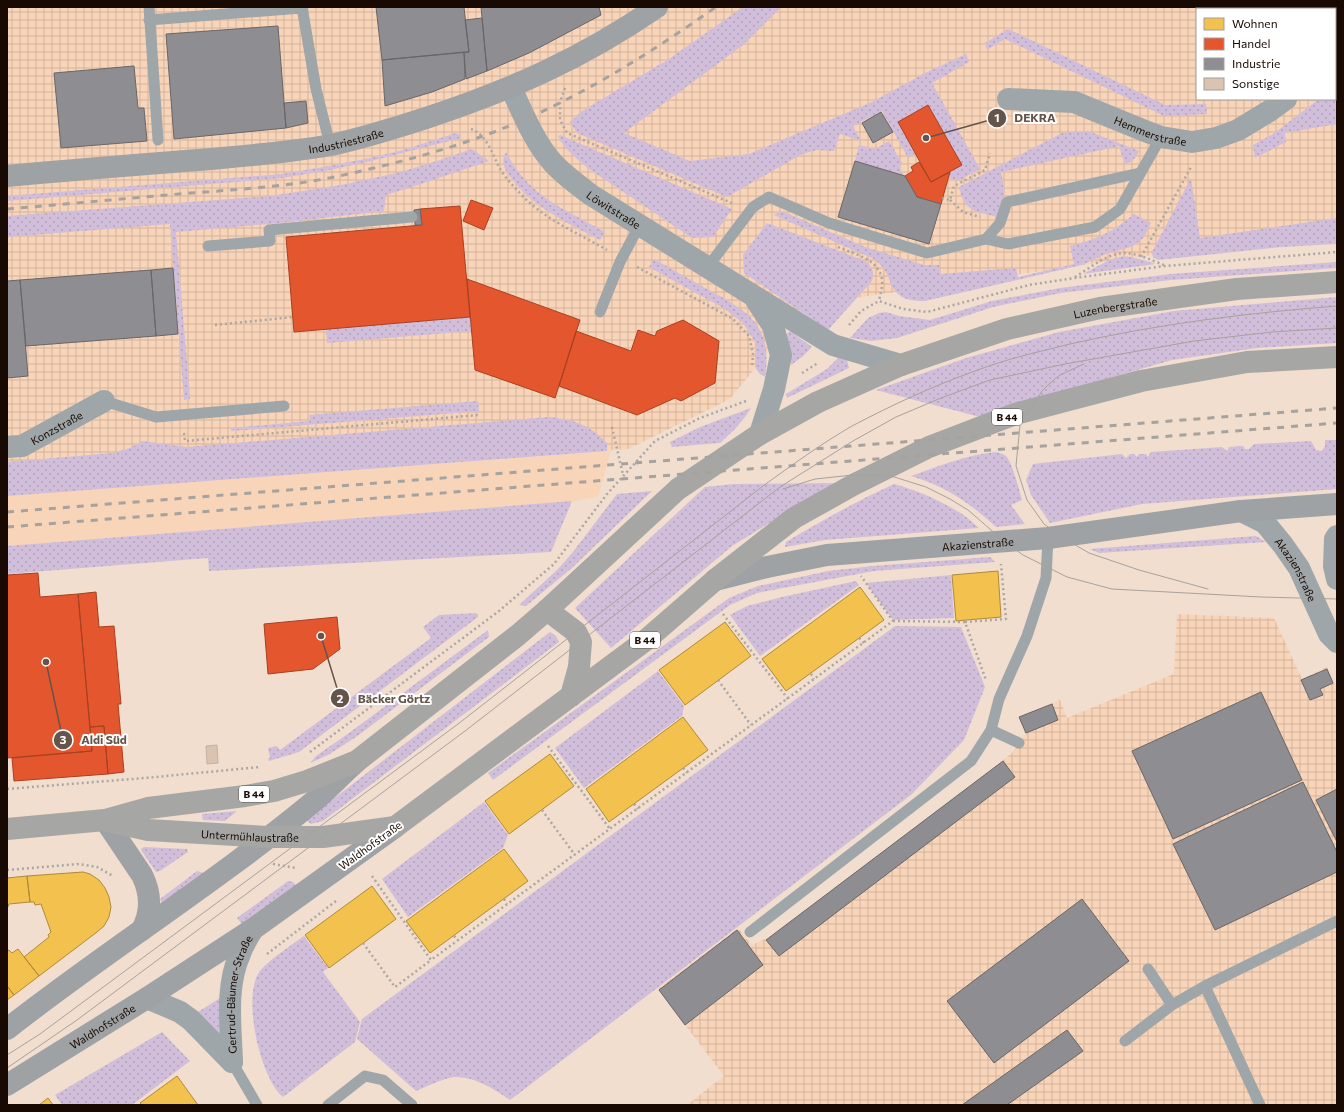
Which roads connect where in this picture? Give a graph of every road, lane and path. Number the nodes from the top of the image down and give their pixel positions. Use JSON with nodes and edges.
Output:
{"nodes":[{"id":1,"x":149,"y":7,"type":"edge"},
{"id":2,"x":657,"y":7,"type":"edge"},
{"id":3,"x":302,"y":8,"type":"edge"},
{"id":4,"x":149,"y":20,"type":"junction"},
{"id":5,"x":564,"y":82,"type":"dead end"},
{"id":6,"x":511,"y":88,"type":"junction"},
{"id":7,"x":1008,"y":99,"type":"dead end"},
{"id":8,"x":1275,"y":103,"type":"edge"},
{"id":9,"x":467,"y":127,"type":"dead end"},
{"id":10,"x":1161,"y":137,"type":"junction"},
{"id":11,"x":158,"y":140,"type":"dead end"},
{"id":12,"x":1192,"y":142,"type":"junction"},
{"id":13,"x":330,"y":145,"type":"junction"},
{"id":14,"x":990,"y":154,"type":"dead end"},
{"id":15,"x":1140,"y":173,"type":"junction"},
{"id":16,"x":7,"y":176,"type":"edge"},
{"id":17,"x":942,"y":198,"type":"dead end"},
{"id":18,"x":950,"y":200,"type":"junction"},
{"id":19,"x":752,"y":209,"type":"junction"},
{"id":20,"x":412,"y":217,"type":"dead end"},
{"id":21,"x":1000,"y":223,"type":"junction"},
{"id":22,"x":639,"y":226,"type":"junction"},
{"id":23,"x":986,"y":238,"type":"junction"},
{"id":24,"x":831,"y":244,"type":"dead end"},
{"id":25,"x":208,"y":246,"type":"dead end"},
{"id":26,"x":1337,"y":252,"type":"edge"},
{"id":27,"x":1141,"y":257,"type":"junction"},
{"id":28,"x":622,"y":258,"type":"junction"},
{"id":29,"x":1165,"y":266,"type":"junction"},
{"id":30,"x":707,"y":268,"type":"junction"},
{"id":31,"x":1337,"y":282,"type":"edge"},
{"id":32,"x":753,"y":296,"type":"junction"},
{"id":33,"x":879,"y":301,"type":"dead end"},
{"id":34,"x":600,"y":312,"type":"dead end"},
{"id":35,"x":293,"y":317,"type":"dead end"},
{"id":36,"x":215,"y":324,"type":"dead end"},
{"id":37,"x":1337,"y":357,"type":"edge"},
{"id":38,"x":901,"y":365,"type":"junction"},
{"id":39,"x":752,"y":369,"type":"dead end"},
{"id":40,"x":104,"y":401,"type":"joint"},
{"id":41,"x":284,"y":406,"type":"dead end"},
{"id":42,"x":182,"y":415,"type":"junction"},
{"id":43,"x":478,"y":415,"type":"dead end"},
{"id":44,"x":612,"y":428,"type":"dead end"},
{"id":45,"x":760,"y":434,"type":"junction"},
{"id":46,"x":7,"y":447,"type":"edge"},
{"id":47,"x":623,"y":475,"type":"dead end"},
{"id":48,"x":1337,"y":504,"type":"edge"},
{"id":49,"x":1241,"y":511,"type":"junction"},
{"id":50,"x":1337,"y":536,"type":"edge"},
{"id":51,"x":1048,"y":538,"type":"junction"},
{"id":52,"x":1001,"y":563,"type":"dead end"},
{"id":53,"x":861,"y":576,"type":"dead end"},
{"id":54,"x":1337,"y":579,"type":"edge"},
{"id":55,"x":715,"y":580,"type":"junction"},
{"id":56,"x":1000,"y":594,"type":"dead end"},
{"id":57,"x":1004,"y":594,"type":"junction"},
{"id":58,"x":548,"y":610,"type":"junction"},
{"id":59,"x":723,"y":614,"type":"dead end"},
{"id":60,"x":893,"y":621,"type":"junction"},
{"id":61,"x":965,"y":622,"type":"junction"},
{"id":62,"x":860,"y":638,"type":"dead end"},
{"id":63,"x":1337,"y":642,"type":"edge"},
{"id":64,"x":864,"y":643,"type":"junction"},
{"id":65,"x":811,"y":674,"type":"dead end"},
{"id":66,"x":814,"y":679,"type":"junction"},
{"id":67,"x":718,"y":680,"type":"dead end"},
{"id":68,"x":571,"y":696,"type":"junction"},
{"id":69,"x":788,"y":699,"type":"junction"},
{"id":70,"x":999,"y":699,"type":"junction"},
{"id":71,"x":751,"y":725,"type":"junction"},
{"id":72,"x":991,"y":730,"type":"junction"},
{"id":73,"x":1019,"y":743,"type":"dead end"},
{"id":74,"x":548,"y":746,"type":"dead end"},
{"id":75,"x":357,"y":761,"type":"junction"},
{"id":76,"x":262,"y":767,"type":"dead end"},
{"id":77,"x":683,"y":768,"type":"dead end"},
{"id":78,"x":687,"y":773,"type":"junction"},
{"id":79,"x":7,"y":789,"type":"edge"},
{"id":80,"x":634,"y":804,"type":"dead end"},
{"id":81,"x":638,"y":808,"type":"junction"},
{"id":82,"x":542,"y":810,"type":"dead end"},
{"id":83,"x":105,"y":820,"type":"junction"},
{"id":84,"x":395,"y":827,"type":"junction"},
{"id":85,"x":7,"y":829,"type":"edge"},
{"id":86,"x":610,"y":829,"type":"junction"},
{"id":87,"x":268,"y":837,"type":"junction"},
{"id":88,"x":575,"y":855,"type":"junction"},
{"id":89,"x":270,"y":864,"type":"dead end"},
{"id":90,"x":7,"y":870,"type":"edge"},
{"id":91,"x":372,"y":876,"type":"dead end"},
{"id":92,"x":114,"y":877,"type":"dead end"},
{"id":93,"x":317,"y":883,"type":"junction"},
{"id":94,"x":504,"y":899,"type":"dead end"},
{"id":95,"x":336,"y":901,"type":"dead end"},
{"id":96,"x":507,"y":904,"type":"junction"},
{"id":97,"x":1337,"y":921,"type":"edge"},
{"id":98,"x":253,"y":929,"type":"junction"},
{"id":99,"x":142,"y":930,"type":"junction"},
{"id":100,"x":750,"y":932,"type":"dead end"},
{"id":101,"x":454,"y":936,"type":"dead end"},
{"id":102,"x":458,"y":940,"type":"junction"},
{"id":103,"x":363,"y":943,"type":"dead end"},
{"id":104,"x":432,"y":960,"type":"junction"},
{"id":105,"x":1148,"y":969,"type":"dead end"},
{"id":106,"x":1205,"y":986,"type":"junction"},
{"id":107,"x":147,"y":998,"type":"junction"},
{"id":108,"x":1172,"y":1005,"type":"junction"},
{"id":109,"x":14,"y":1024,"type":"edge"},
{"id":110,"x":7,"y":1037,"type":"edge"},
{"id":111,"x":1125,"y":1041,"type":"dead end"},
{"id":112,"x":232,"y":1062,"type":"junction"},
{"id":113,"x":10,"y":1080,"type":"edge"},
{"id":114,"x":257,"y":1105,"type":"edge"},
{"id":115,"x":328,"y":1105,"type":"edge"},
{"id":116,"x":412,"y":1105,"type":"edge"},
{"id":117,"x":1260,"y":1105,"type":"edge"}],
"edges":[{"from":1,"to":4,"type":"lane"},
{"from":2,"to":6,"type":"street","name":"Industriestraße"},
{"from":3,"to":4,"type":"lane"},
{"from":3,"to":13,"type":"lane"},
{"from":4,"to":11,"type":"lane"},
{"from":5,"to":19,"type":"path"},
{"from":6,"to":13,"type":"street","name":"Industriestraße"},
{"from":6,"to":22,"type":"street","name":"Löwitstraße"},
{"from":7,"to":10,"type":"street","name":"Hemmerstraße"},
{"from":8,"to":12,"type":"street","name":"Hemmerstraße"},
{"from":9,"to":28,"type":"path"},
{"from":10,"to":12,"type":"street","name":"Hemmerstraße"},
{"from":10,"to":15,"type":"lane"},
{"from":12,"to":27,"type":"path"},
{"from":13,"to":16,"type":"street","name":"Industriestraße"},
{"from":14,"to":18,"type":"path"},
{"from":15,"to":21,"type":"lane"},
{"from":15,"to":23,"type":"lane"},
{"from":17,"to":18,"type":"path"},
{"from":18,"to":21,"type":"path"},
{"from":19,"to":23,"type":"lane"},
{"from":19,"to":30,"type":"lane"},
{"from":20,"to":25,"type":"lane"},
{"from":21,"to":23,"type":"lane"},
{"from":22,"to":28,"type":"lane"},
{"from":22,"to":30,"type":"street","name":"Löwitstraße"},
{"from":24,"to":33,"type":"path"},
{"from":26,"to":29,"type":"path"},
{"from":27,"to":29,"type":"path"},
{"from":27,"to":29,"type":"path"},
{"from":28,"to":34,"type":"lane"},
{"from":28,"to":39,"type":"path"},
{"from":30,"to":32,"type":"street","name":"Löwitstraße"},
{"from":31,"to":38,"type":"main road","name":"Luzenbergstraße","number":"B 44"},
{"from":32,"to":38,"type":"street","name":"Löwitstraße"},
{"from":32,"to":45,"type":"street","name":"Löwitstraße"},
{"from":35,"to":36,"type":"path"},
{"from":37,"to":55,"type":"main road","number":"B 44"},
{"from":38,"to":45,"type":"main road","number":"B 44"},
{"from":40,"to":42,"type":"lane"},
{"from":40,"to":46,"type":"street","name":"Konzstraße"},
{"from":41,"to":42,"type":"lane"},
{"from":42,"to":43,"type":"path"},
{"from":44,"to":47,"type":"path"},
{"from":45,"to":58,"type":"main road","number":"B 44"},
{"from":48,"to":49,"type":"street","name":"Akazienstraße"},
{"from":49,"to":51,"type":"street","name":"Akazienstraße"},
{"from":49,"to":63,"type":"street","name":"Akazienstraße"},
{"from":50,"to":54,"type":"street"},
{"from":51,"to":55,"type":"street","name":"Akazienstraße"},
{"from":51,"to":70,"type":"lane"},
{"from":52,"to":57,"type":"path"},
{"from":53,"to":60,"type":"path"},
{"from":55,"to":68,"type":"main road","name":"Waldhofstraße","number":"B 44"},
{"from":56,"to":57,"type":"path"},
{"from":57,"to":61,"type":"path"},
{"from":58,"to":68,"type":"main road"},
{"from":58,"to":75,"type":"main road","number":"B 44"},
{"from":59,"to":69,"type":"path"},
{"from":60,"to":61,"type":"path"},
{"from":60,"to":64,"type":"path"},
{"from":61,"to":70,"type":"path"},
{"from":62,"to":64,"type":"path"},
{"from":64,"to":66,"type":"path"},
{"from":65,"to":66,"type":"path"},
{"from":66,"to":69,"type":"path"},
{"from":67,"to":71,"type":"path"},
{"from":68,"to":84,"type":"main road","name":"Waldhofstraße","number":"B 44"},
{"from":69,"to":71,"type":"path"},
{"from":70,"to":72,"type":"lane"},
{"from":71,"to":78,"type":"path"},
{"from":72,"to":73,"type":"lane"},
{"from":72,"to":100,"type":"lane"},
{"from":74,"to":86,"type":"path"},
{"from":75,"to":83,"type":"main road","name":"Untermühlaustraße","number":"B 44"},
{"from":75,"to":87,"type":"street"},
{"from":76,"to":79,"type":"path"},
{"from":77,"to":78,"type":"path"},
{"from":78,"to":81,"type":"path"},
{"from":80,"to":81,"type":"path"},
{"from":81,"to":86,"type":"path"},
{"from":82,"to":88,"type":"path"},
{"from":83,"to":85,"type":"main road","name":"Untermühlaustraße","number":"B 44"},
{"from":83,"to":87,"type":"main road","name":"Untermühlaustraße","number":"B 44"},
{"from":83,"to":99,"type":"street"},
{"from":84,"to":87,"type":"main road","name":"Untermühlaustraße","number":"B 44"},
{"from":84,"to":93,"type":"street","name":"Waldhofstraße"},
{"from":86,"to":88,"type":"path"},
{"from":87,"to":99,"type":"street"},
{"from":88,"to":96,"type":"path"},
{"from":89,"to":93,"type":"path"},
{"from":90,"to":92,"type":"path"},
{"from":91,"to":104,"type":"path"},
{"from":93,"to":95,"type":"path"},
{"from":93,"to":98,"type":"street","name":"Waldhofstraße"},
{"from":94,"to":96,"type":"path"},
{"from":96,"to":102,"type":"path"},
{"from":97,"to":106,"type":"lane"},
{"from":98,"to":107,"type":"street","name":"Waldhofstraße"},
{"from":98,"to":112,"type":"street","name":"Gertrud-Bäumer-Straße"},
{"from":99,"to":109,"type":"street"},
{"from":101,"to":102,"type":"path"},
{"from":102,"to":104,"type":"path"},
{"from":103,"to":104,"type":"path"},
{"from":105,"to":108,"type":"lane"},
{"from":106,"to":108,"type":"lane"},
{"from":106,"to":117,"type":"lane"},
{"from":107,"to":112,"type":"street","name":"Gertrud-Bäumer-Straße"},
{"from":107,"to":113,"type":"street","name":"Waldhofstraße"},
{"from":108,"to":111,"type":"lane"},
{"from":109,"to":110,"type":"street"},
{"from":112,"to":114,"type":"lane","name":"Gertrud-Bäumer-Straße"},
{"from":115,"to":116,"type":"lane"}]}
